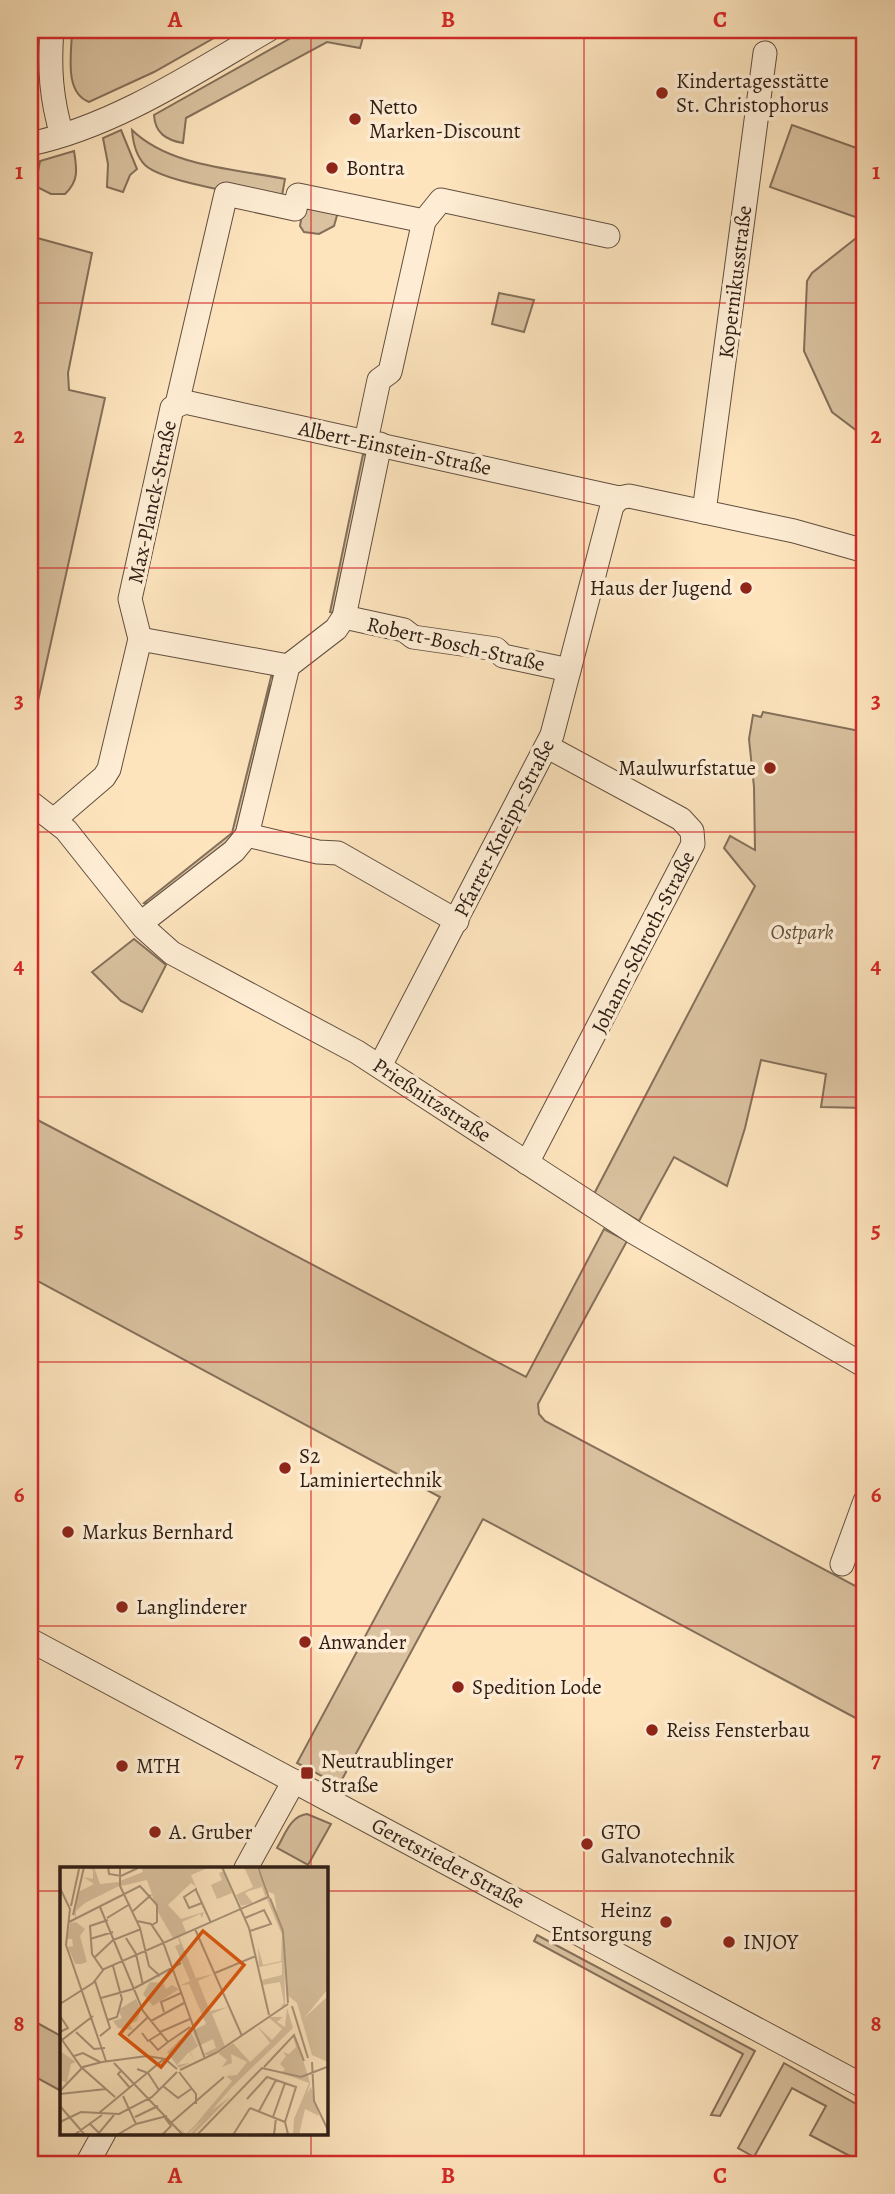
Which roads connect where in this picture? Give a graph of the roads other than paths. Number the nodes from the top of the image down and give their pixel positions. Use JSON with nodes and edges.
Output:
{"nodes":[{"id":1,"x":52,"y":30,"type":"edge"},
{"id":2,"x":268,"y":30,"type":"edge"},
{"id":3,"x":765,"y":53,"type":"dead end"},
{"id":4,"x":62,"y":135,"type":"junction"},
{"id":5,"x":30,"y":144,"type":"edge"},
{"id":6,"x":424,"y":221,"type":"junction"},
{"id":7,"x":608,"y":236,"type":"dead end"},
{"id":8,"x":175,"y":406,"type":"junction"},
{"id":9,"x":373,"y":443,"type":"junction"},
{"id":10,"x":619,"y":498,"type":"junction"},
{"id":11,"x":704,"y":512,"type":"junction"},
{"id":12,"x":865,"y":551,"type":"edge"},
{"id":13,"x":344,"y":617,"type":"junction"},
{"id":14,"x":140,"y":639,"type":"junction"},
{"id":15,"x":288,"y":666,"type":"junction"},
{"id":16,"x":569,"y":670,"type":"junction"},
{"id":17,"x":548,"y":747,"type":"junction"},
{"id":18,"x":30,"y":802,"type":"edge"},
{"id":19,"x":55,"y":819,"type":"junction"},
{"id":20,"x":247,"y":835,"type":"junction"},
{"id":21,"x":457,"y":921,"type":"junction"},
{"id":22,"x":141,"y":923,"type":"junction"},
{"id":23,"x":380,"y":1066,"type":"junction"},
{"id":24,"x":527,"y":1163,"type":"junction"},
{"id":25,"x":865,"y":1366,"type":"edge"},
{"id":26,"x":865,"y":1501,"type":"edge"},
{"id":27,"x":842,"y":1564,"type":"dead end"},
{"id":28,"x":30,"y":1640,"type":"edge"},
{"id":29,"x":294,"y":1781,"type":"junction"},
{"id":30,"x":247,"y":1867,"type":"edge"},
{"id":31,"x":865,"y":2087,"type":"edge"},
{"id":32,"x":103,"y":2134,"type":"edge"},
{"id":33,"x":87,"y":2164,"type":"edge"}],
"edges":[{"from":1,"to":4,"type":"street"},
{"from":2,"to":4,"type":"street"},
{"from":3,"to":11,"type":"street","name":"Kopernikusstraße"},
{"from":4,"to":5,"type":"street"},
{"from":6,"to":7,"type":"street"},
{"from":6,"to":8,"type":"street","name":"Max-Planck-Straße"},
{"from":6,"to":9,"type":"street"},
{"from":8,"to":9,"type":"street","name":"Albert-Einstein-Straße"},
{"from":8,"to":14,"type":"street","name":"Max-Planck-Straße"},
{"from":9,"to":10,"type":"street","name":"Albert-Einstein-Straße"},
{"from":9,"to":13,"type":"street"},
{"from":10,"to":11,"type":"street"},
{"from":10,"to":16,"type":"street","name":"Pfarrer-Kneipp-Straße"},
{"from":11,"to":12,"type":"street"},
{"from":13,"to":15,"type":"street"},
{"from":13,"to":16,"type":"street","name":"Robert-Bosch-Straße"},
{"from":14,"to":15,"type":"street"},
{"from":14,"to":19,"type":"street","name":"Max-Planck-Straße"},
{"from":15,"to":20,"type":"street"},
{"from":16,"to":17,"type":"street","name":"Pfarrer-Kneipp-Straße"},
{"from":17,"to":21,"type":"street","name":"Pfarrer-Kneipp-Straße"},
{"from":17,"to":24,"type":"street","name":"Johann-Schroth-Straße"},
{"from":18,"to":19,"type":"street","name":"Prießnitzstraße"},
{"from":19,"to":22,"type":"street","name":"Prießnitzstraße"},
{"from":20,"to":21,"type":"street"},
{"from":20,"to":22,"type":"street"},
{"from":21,"to":23,"type":"street","name":"Pfarrer-Kneipp-Straße"},
{"from":22,"to":23,"type":"street","name":"Prießnitzstraße"},
{"from":23,"to":24,"type":"street","name":"Prießnitzstraße"},
{"from":24,"to":25,"type":"street","name":"Prießnitzstraße"},
{"from":26,"to":27,"type":"street"},
{"from":28,"to":29,"type":"street","name":"Geretsrieder Straße"},
{"from":29,"to":30,"type":"street"},
{"from":29,"to":31,"type":"street","name":"Geretsrieder Straße"},
{"from":32,"to":33,"type":"street"}]}
